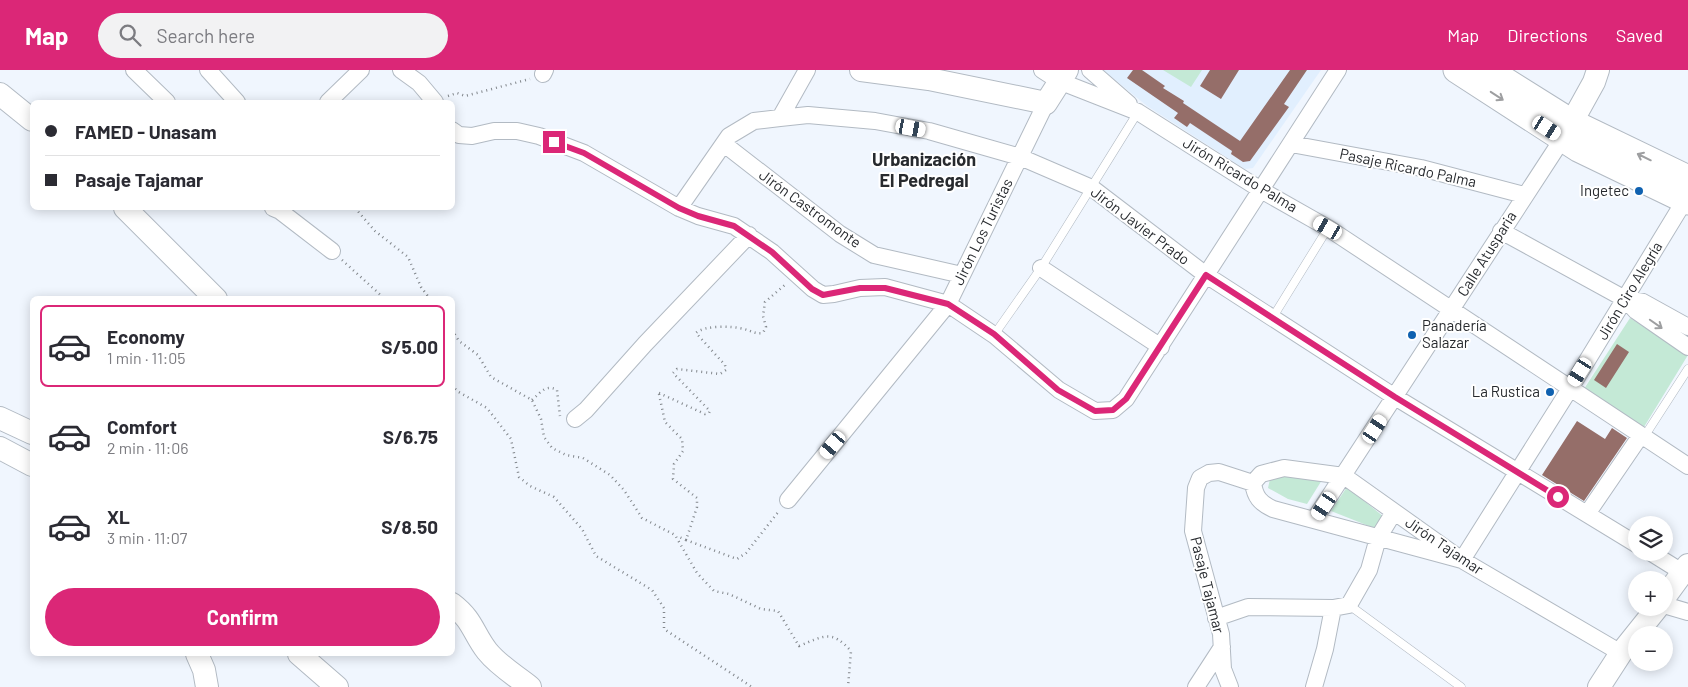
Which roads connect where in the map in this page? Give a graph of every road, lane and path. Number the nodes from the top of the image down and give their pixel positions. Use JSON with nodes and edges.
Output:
{"nodes":[{"id":1,"x":134,"y":70,"type":"edge"},
{"id":2,"x":208,"y":70,"type":"edge"},
{"id":3,"x":361,"y":70,"type":"edge"},
{"id":4,"x":401,"y":70,"type":"edge"},
{"id":5,"x":807,"y":70,"type":"edge"},
{"id":6,"x":861,"y":70,"type":"edge"},
{"id":7,"x":1090,"y":70,"type":"edge"},
{"id":8,"x":1338,"y":70,"type":"edge"},
{"id":9,"x":1456,"y":70,"type":"edge"},
{"id":10,"x":1489,"y":70,"type":"edge"},
{"id":11,"x":544,"y":72,"type":"edge"},
{"id":12,"x":1056,"y":74,"type":"edge"},
{"id":13,"x":1595,"y":74,"type":"edge"},
{"id":14,"x":0,"y":94,"type":"edge"},
{"id":15,"x":165,"y":100,"type":"edge"},
{"id":16,"x":235,"y":100,"type":"edge"},
{"id":17,"x":330,"y":100,"type":"edge"},
{"id":18,"x":439,"y":100,"type":"edge"},
{"id":19,"x":1046,"y":103,"type":"junction"},
{"id":20,"x":1138,"y":112,"type":"junction"},
{"id":21,"x":30,"y":118,"type":"edge"},
{"id":22,"x":780,"y":118,"type":"junction"},
{"id":23,"x":1567,"y":130,"type":"junction"},
{"id":24,"x":455,"y":132,"type":"edge"},
{"id":25,"x":724,"y":144,"type":"junction"},
{"id":26,"x":1291,"y":144,"type":"junction"},
{"id":27,"x":1020,"y":157,"type":"junction"},
{"id":28,"x":1092,"y":188,"type":"junction"},
{"id":29,"x":1261,"y":190,"type":"junction"},
{"id":30,"x":1687,"y":192,"type":"edge"},
{"id":31,"x":1524,"y":195,"type":"junction"},
{"id":32,"x":679,"y":208,"type":"junction"},
{"id":33,"x":127,"y":210,"type":"edge"},
{"id":34,"x":278,"y":210,"type":"edge"},
{"id":35,"x":357,"y":210,"type":"edge"},
{"id":36,"x":1328,"y":228,"type":"junction"},
{"id":37,"x":1501,"y":231,"type":"junction"},
{"id":38,"x":748,"y":235,"type":"junction"},
{"id":39,"x":332,"y":251,"type":"joint"},
{"id":40,"x":1041,"y":268,"type":"junction"},
{"id":41,"x":798,"y":274,"type":"junction"},
{"id":42,"x":962,"y":275,"type":"junction"},
{"id":43,"x":1206,"y":275,"type":"junction"},
{"id":44,"x":213,"y":296,"type":"edge"},
{"id":45,"x":382,"y":296,"type":"edge"},
{"id":46,"x":428,"y":296,"type":"edge"},
{"id":47,"x":1625,"y":299,"type":"junction"},
{"id":48,"x":948,"y":304,"type":"junction"},
{"id":49,"x":1452,"y":309,"type":"junction"},
{"id":50,"x":1273,"y":317,"type":"junction"},
{"id":51,"x":1688,"y":327,"type":"edge"},
{"id":52,"x":994,"y":334,"type":"junction"},
{"id":53,"x":455,"y":336,"type":"edge"},
{"id":54,"x":1161,"y":347,"type":"junction"},
{"id":55,"x":1688,"y":347,"type":"edge"},
{"id":56,"x":1688,"y":369,"type":"edge"},
{"id":57,"x":1571,"y":387,"type":"junction"},
{"id":58,"x":455,"y":389,"type":"edge"},
{"id":59,"x":1395,"y":397,"type":"junction"},
{"id":60,"x":532,"y":400,"type":"junction"},
{"id":61,"x":0,"y":418,"type":"edge"},
{"id":62,"x":574,"y":419,"type":"joint"},
{"id":63,"x":30,"y":432,"type":"edge"},
{"id":64,"x":1642,"y":436,"type":"junction"},
{"id":65,"x":0,"y":448,"type":"edge"},
{"id":66,"x":30,"y":465,"type":"edge"},
{"id":67,"x":1688,"y":466,"type":"edge"},
{"id":68,"x":1516,"y":472,"type":"junction"},
{"id":69,"x":1344,"y":476,"type":"junction"},
{"id":70,"x":1257,"y":478,"type":"junction"},
{"id":71,"x":788,"y":500,"type":"joint"},
{"id":72,"x":1394,"y":512,"type":"junction"},
{"id":73,"x":1587,"y":514,"type":"junction"},
{"id":74,"x":1314,"y":520,"type":"junction"},
{"id":75,"x":675,"y":535,"type":"junction"},
{"id":76,"x":1378,"y":538,"type":"junction"},
{"id":77,"x":1628,"y":539,"type":"edge"},
{"id":78,"x":686,"y":540,"type":"junction"},
{"id":79,"x":1462,"y":560,"type":"junction"},
{"id":80,"x":1669,"y":561,"type":"edge"},
{"id":81,"x":1685,"y":569,"type":"edge"},
{"id":82,"x":1673,"y":586,"type":"edge"},
{"id":83,"x":455,"y":606,"type":"edge"},
{"id":84,"x":1341,"y":606,"type":"junction"},
{"id":85,"x":1673,"y":608,"type":"edge"},
{"id":86,"x":1688,"y":612,"type":"edge"},
{"id":87,"x":1650,"y":616,"type":"edge"},
{"id":88,"x":1216,"y":618,"type":"junction"},
{"id":89,"x":1222,"y":647,"type":"junction"},
{"id":90,"x":1621,"y":654,"type":"junction"},
{"id":91,"x":198,"y":656,"type":"edge"},
{"id":92,"x":301,"y":656,"type":"edge"},
{"id":93,"x":207,"y":687,"type":"edge"},
{"id":94,"x":336,"y":687,"type":"edge"},
{"id":95,"x":530,"y":687,"type":"edge"},
{"id":96,"x":752,"y":687,"type":"edge"},
{"id":97,"x":848,"y":687,"type":"edge"},
{"id":98,"x":1196,"y":687,"type":"edge"},
{"id":99,"x":1230,"y":687,"type":"edge"},
{"id":100,"x":1314,"y":687,"type":"edge"},
{"id":101,"x":1461,"y":687,"type":"edge"},
{"id":102,"x":1599,"y":687,"type":"edge"}],
"edges":[{"from":1,"to":15,"type":"street"},
{"from":2,"to":16,"type":"street"},
{"from":3,"to":17,"type":"street"},
{"from":4,"to":18,"type":"street"},
{"from":5,"to":22,"type":"street"},
{"from":6,"to":19,"type":"street"},
{"from":7,"to":20,"type":"street"},
{"from":8,"to":26,"type":"street"},
{"from":9,"to":23,"type":"main road","one_way":true},
{"from":10,"to":23,"type":"main road"},
{"from":11,"to":18,"type":"path"},
{"from":12,"to":19,"type":"street","name":"Jirón Los Turistas"},
{"from":12,"to":20,"type":"street","name":"Jirón Ricardo Palma"},
{"from":13,"to":23,"type":"street"},
{"from":14,"to":21,"type":"street"},
{"from":19,"to":27,"type":"street","name":"Jirón Los Turistas"},
{"from":20,"to":28,"type":"lane"},
{"from":20,"to":29,"type":"street","name":"Jirón Ricardo Palma"},
{"from":22,"to":25,"type":"street","name":"Jirón Javier Prado"},
{"from":22,"to":27,"type":"street","name":"Jirón Javier Prado"},
{"from":23,"to":30,"type":"main road"},
{"from":23,"to":31,"type":"street","name":"Calle Atusparia"},
{"from":24,"to":32,"type":"street"},
{"from":25,"to":32,"type":"street","name":"Jirón Javier Prado"},
{"from":25,"to":42,"type":"street","name":"Jirón Castromonte"},
{"from":26,"to":29,"type":"street"},
{"from":26,"to":31,"type":"street","name":"Pasaje Ricardo Palma"},
{"from":27,"to":28,"type":"street","name":"Jirón Javier Prado"},
{"from":27,"to":42,"type":"street","name":"Jirón Los Turistas"},
{"from":28,"to":40,"type":"lane"},
{"from":28,"to":43,"type":"street","name":"Jirón Javier Prado"},
{"from":29,"to":36,"type":"street","name":"Jirón Ricardo Palma"},
{"from":29,"to":43,"type":"street"},
{"from":30,"to":47,"type":"street","name":"Jirón Ciro Alegría"},
{"from":31,"to":37,"type":"street","name":"Calle Atusparia"},
{"from":32,"to":38,"type":"street"},
{"from":33,"to":44,"type":"street"},
{"from":34,"to":39,"type":"street"},
{"from":35,"to":46,"type":"path"},
{"from":36,"to":49,"type":"street","name":"Jirón Ricardo Palma"},
{"from":36,"to":50,"type":"lane"},
{"from":37,"to":47,"type":"street"},
{"from":37,"to":49,"type":"street","name":"Calle Atusparia"},
{"from":38,"to":41,"type":"street"},
{"from":38,"to":62,"type":"street"},
{"from":39,"to":45,"type":"path"},
{"from":40,"to":52,"type":"lane"},
{"from":40,"to":54,"type":"street"},
{"from":41,"to":48,"type":"street"},
{"from":41,"to":78,"type":"path"},
{"from":42,"to":48,"type":"street","name":"Jirón Los Turistas"},
{"from":43,"to":50,"type":"street","name":"Jirón Javier Prado"},
{"from":43,"to":54,"type":"street"},
{"from":47,"to":51,"type":"street"},
{"from":47,"to":55,"type":"street","one_way":true},
{"from":47,"to":57,"type":"street","name":"Jirón Ciro Alegría"},
{"from":48,"to":52,"type":"street"},
{"from":48,"to":71,"type":"street","name":"Jirón Los Turistas"},
{"from":49,"to":57,"type":"street","name":"Jirón Ricardo Palma"},
{"from":49,"to":59,"type":"street","name":"Calle Atusparia"},
{"from":50,"to":59,"type":"street","name":"Jirón Javier Prado"},
{"from":52,"to":54,"type":"street"},
{"from":53,"to":60,"type":"path"},
{"from":56,"to":64,"type":"lane"},
{"from":57,"to":64,"type":"street","name":"Jirón Ricardo Palma"},
{"from":57,"to":68,"type":"street","name":"Jirón Ciro Alegría"},
{"from":58,"to":96,"type":"path"},
{"from":59,"to":68,"type":"street","name":"Jirón Javier Prado"},
{"from":59,"to":69,"type":"street","name":"Calle Atusparia"},
{"from":60,"to":62,"type":"path"},
{"from":60,"to":75,"type":"path"},
{"from":61,"to":63,"type":"street"},
{"from":64,"to":67,"type":"street","name":"Jirón Ricardo Palma"},
{"from":64,"to":73,"type":"street"},
{"from":65,"to":66,"type":"street"},
{"from":68,"to":73,"type":"street","name":"Jirón Javier Prado"},
{"from":68,"to":79,"type":"street","name":"Jirón Ciro Alegría"},
{"from":69,"to":70,"type":"street","name":"Jirón Tajamar"},
{"from":69,"to":72,"type":"street","name":"Jirón Tajamar"},
{"from":69,"to":74,"type":"street","name":"Calle Atusparia"},
{"from":70,"to":74,"type":"street"},
{"from":70,"to":88,"type":"street","name":"Pasaje Tajamar"},
{"from":71,"to":78,"type":"path"},
{"from":72,"to":76,"type":"street"},
{"from":72,"to":79,"type":"street","name":"Jirón Tajamar"},
{"from":73,"to":77,"type":"street","name":"Jirón Javier Prado"},
{"from":74,"to":76,"type":"street"},
{"from":75,"to":78,"type":"path"},
{"from":75,"to":97,"type":"path"},
{"from":76,"to":79,"type":"street"},
{"from":76,"to":84,"type":"street"},
{"from":79,"to":90,"type":"street","name":"Jirón Tajamar"},
{"from":80,"to":81,"type":"street"},
{"from":81,"to":82,"type":"street"},
{"from":83,"to":95,"type":"street"},
{"from":84,"to":88,"type":"street"},
{"from":84,"to":100,"type":"street"},
{"from":84,"to":101,"type":"lane"},
{"from":85,"to":86,"type":"street"},
{"from":87,"to":90,"type":"street"},
{"from":88,"to":89,"type":"street","name":"Pasaje Tajamar"},
{"from":89,"to":98,"type":"street"},
{"from":89,"to":99,"type":"street","name":"Pasaje Tajamar"},
{"from":90,"to":102,"type":"street"},
{"from":91,"to":93,"type":"street"},
{"from":92,"to":94,"type":"street"}]}
